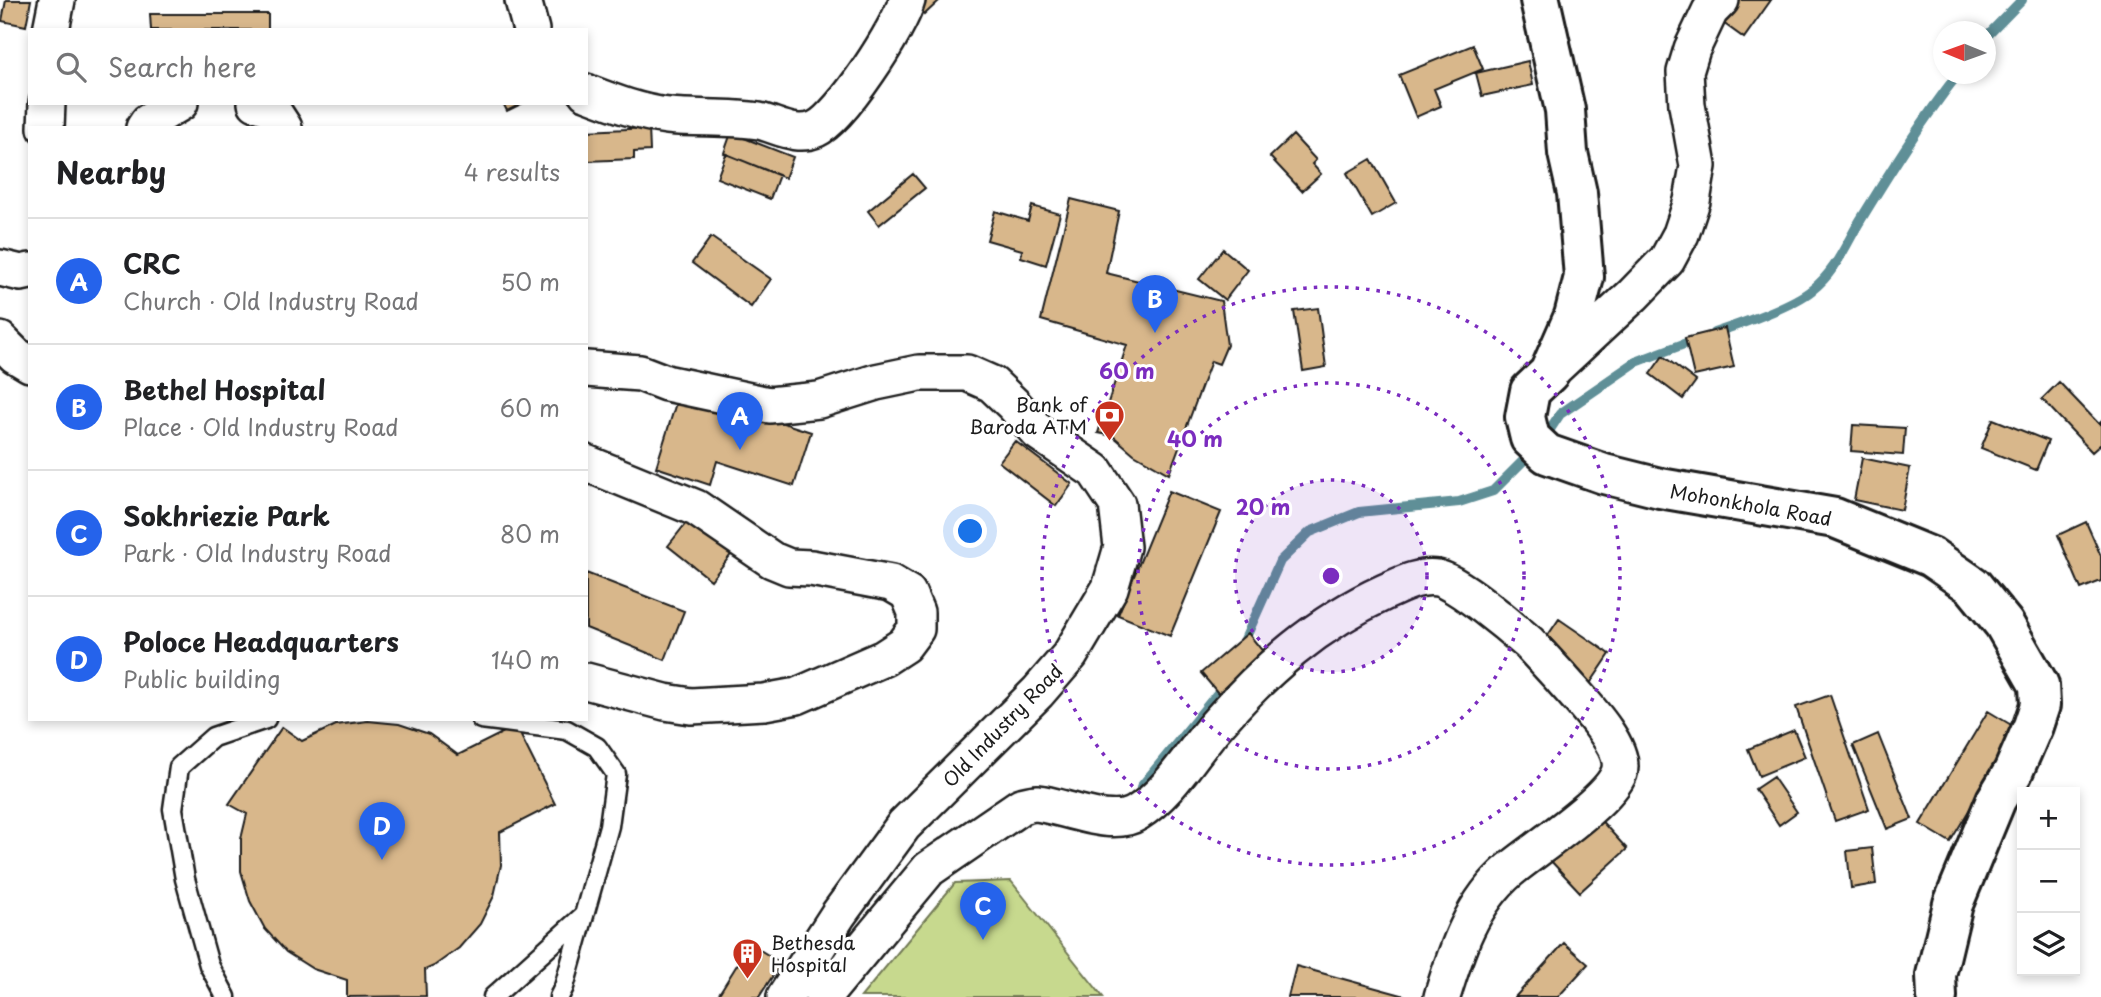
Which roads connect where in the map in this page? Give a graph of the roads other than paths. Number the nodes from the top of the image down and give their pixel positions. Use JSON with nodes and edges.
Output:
{"nodes":[{"id":1,"x":58,"y":0,"type":"edge"},
{"id":2,"x":523,"y":0,"type":"edge"},
{"id":3,"x":907,"y":0,"type":"edge"},
{"id":4,"x":1540,"y":0,"type":"edge"},
{"id":5,"x":1721,"y":0,"type":"edge"},
{"id":6,"x":51,"y":28,"type":"edge"},
{"id":7,"x":530,"y":28,"type":"edge"},
{"id":8,"x":588,"y":93,"type":"edge"},
{"id":9,"x":47,"y":105,"type":"edge"},
{"id":10,"x":177,"y":105,"type":"edge"},
{"id":11,"x":262,"y":105,"type":"edge"},
{"id":12,"x":46,"y":126,"type":"edge"},
{"id":13,"x":146,"y":126,"type":"edge"},
{"id":14,"x":283,"y":126,"type":"edge"},
{"id":15,"x":0,"y":268,"type":"edge"},
{"id":16,"x":28,"y":272,"type":"edge"},
{"id":17,"x":0,"y":340,"type":"edge"},
{"id":18,"x":28,"y":363,"type":"edge"},
{"id":19,"x":588,"y":369,"type":"edge"},
{"id":20,"x":1549,"y":373,"type":"junction"},
{"id":21,"x":588,"y":464,"type":"edge"},
{"id":22,"x":588,"y":682,"type":"edge"},
{"id":23,"x":260,"y":721,"type":"edge"},
{"id":24,"x":497,"y":721,"type":"edge"},
{"id":25,"x":583,"y":916,"type":"junction"},
{"id":26,"x":226,"y":997,"type":"edge"},
{"id":27,"x":493,"y":997,"type":"edge"},
{"id":28,"x":559,"y":997,"type":"edge"},
{"id":29,"x":785,"y":997,"type":"edge"},
{"id":30,"x":823,"y":997,"type":"edge"},
{"id":31,"x":1442,"y":997,"type":"edge"},
{"id":32,"x":1937,"y":997,"type":"edge"}],
"edges":[{"from":1,"to":6,"type":"street"},
{"from":2,"to":7,"type":"street"},
{"from":3,"to":8,"type":"street"},
{"from":4,"to":20,"type":"street","name":"Mohonkhola Road"},
{"from":5,"to":20,"type":"street"},
{"from":9,"to":12,"type":"street"},
{"from":10,"to":13,"type":"street"},
{"from":11,"to":14,"type":"street"},
{"from":15,"to":16,"type":"street"},
{"from":17,"to":18,"type":"street"},
{"from":19,"to":29,"type":"street","name":"Old Industry Road"},
{"from":20,"to":32,"type":"street","name":"Mohonkhola Road"},
{"from":21,"to":22,"type":"street"},
{"from":23,"to":26,"type":"lane"},
{"from":24,"to":25,"type":"lane"},
{"from":25,"to":27,"type":"lane"},
{"from":25,"to":28,"type":"lane"},
{"from":30,"to":31,"type":"street"}]}
